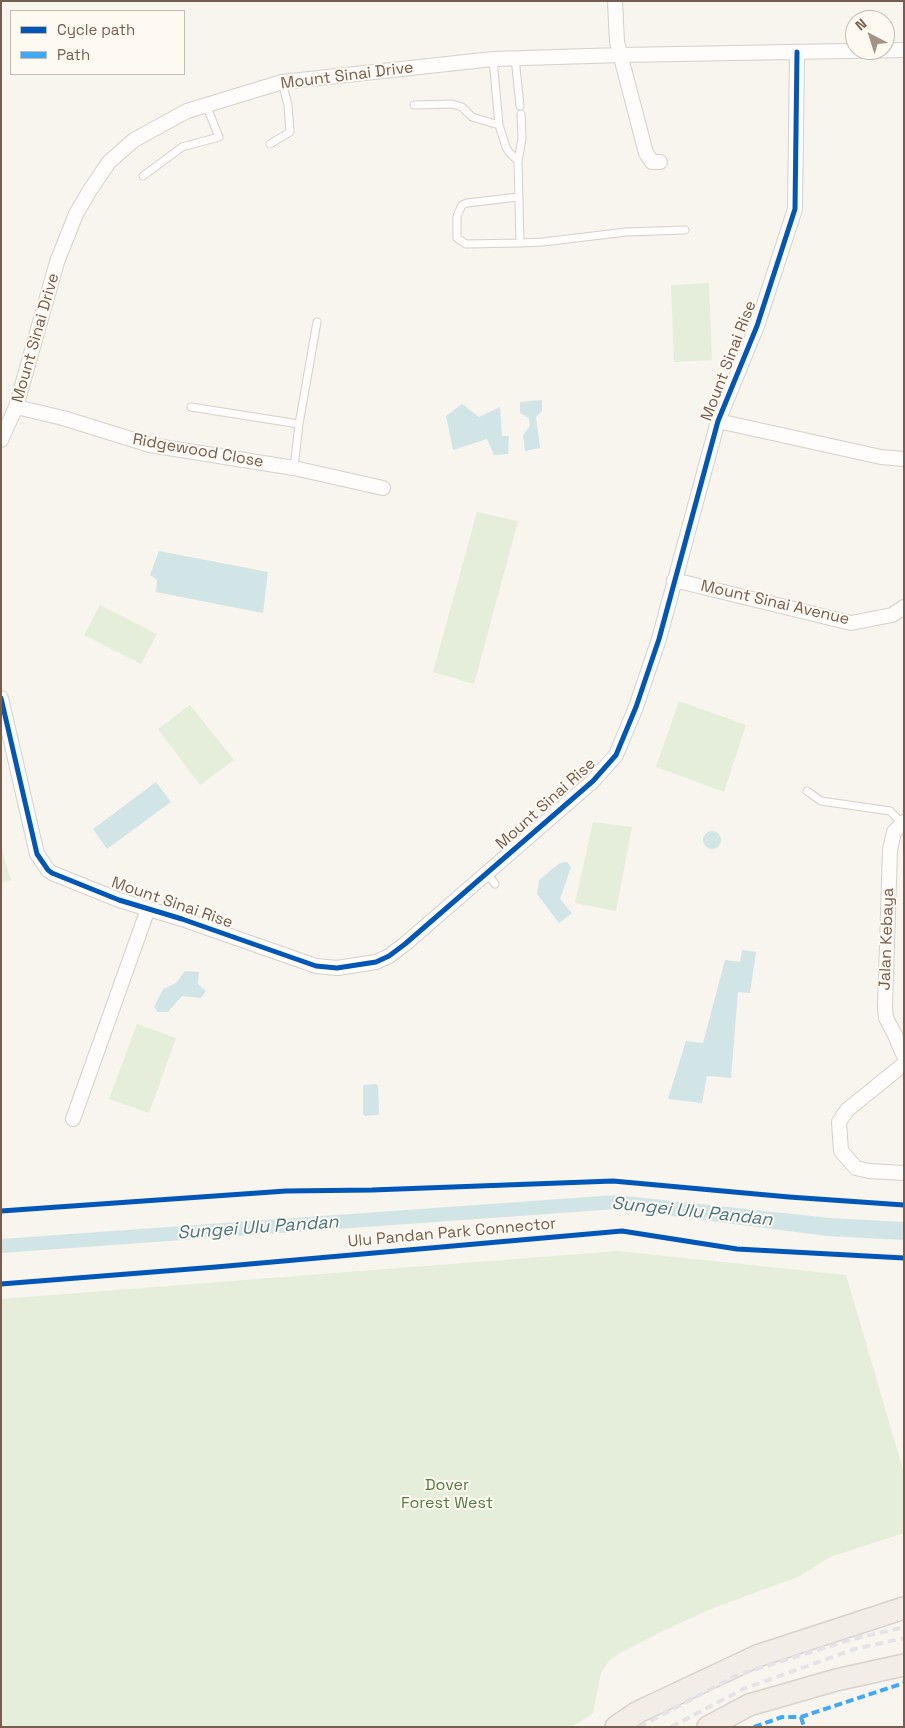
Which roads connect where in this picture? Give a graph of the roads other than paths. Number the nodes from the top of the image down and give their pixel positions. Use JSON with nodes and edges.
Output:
{"nodes":[{"id":1,"x":615,"y":1,"type":"edge"},
{"id":2,"x":904,"y":50,"type":"edge"},
{"id":3,"x":797,"y":52,"type":"junction"},
{"id":4,"x":621,"y":55,"type":"junction"},
{"id":5,"x":515,"y":58,"type":"junction"},
{"id":6,"x":492,"y":59,"type":"junction"},
{"id":7,"x":282,"y":82,"type":"junction"},
{"id":8,"x":206,"y":105,"type":"junction"},
{"id":9,"x":414,"y":105,"type":"dead end"},
{"id":10,"x":520,"y":106,"type":"dead end"},
{"id":11,"x":521,"y":114,"type":"dead end"},
{"id":12,"x":499,"y":125,"type":"junction"},
{"id":13,"x":270,"y":144,"type":"dead end"},
{"id":14,"x":518,"y":161,"type":"junction"},
{"id":15,"x":660,"y":162,"type":"dead end"},
{"id":16,"x":143,"y":176,"type":"dead end"},
{"id":17,"x":518,"y":197,"type":"junction"},
{"id":18,"x":685,"y":230,"type":"dead end"},
{"id":19,"x":520,"y":243,"type":"junction"},
{"id":20,"x":317,"y":322,"type":"dead end"},
{"id":21,"x":16,"y":407,"type":"junction"},
{"id":22,"x":190,"y":407,"type":"dead end"},
{"id":23,"x":718,"y":421,"type":"junction"},
{"id":24,"x":299,"y":424,"type":"junction"},
{"id":25,"x":1,"y":440,"type":"edge"},
{"id":26,"x":904,"y":459,"type":"edge"},
{"id":27,"x":294,"y":468,"type":"junction"},
{"id":28,"x":383,"y":488,"type":"dead end"},
{"id":29,"x":674,"y":580,"type":"junction"},
{"id":30,"x":904,"y":607,"type":"edge"},
{"id":31,"x":1,"y":698,"type":"edge"},
{"id":32,"x":3,"y":717,"type":"edge"},
{"id":33,"x":807,"y":791,"type":"dead end"},
{"id":34,"x":903,"y":823,"type":"edge"},
{"id":35,"x":148,"y":909,"type":"junction"},
{"id":36,"x":904,"y":1056,"type":"edge"},
{"id":37,"x":904,"y":1064,"type":"edge"},
{"id":38,"x":73,"y":1119,"type":"dead end"},
{"id":39,"x":904,"y":1173,"type":"edge"},
{"id":40,"x":904,"y":1608,"type":"edge"},
{"id":41,"x":904,"y":1665,"type":"edge"},
{"id":42,"x":616,"y":1727,"type":"edge"},
{"id":43,"x":708,"y":1727,"type":"edge"}],
"edges":[{"from":1,"to":4,"type":"street"},
{"from":2,"to":3,"type":"street","name":"Mount Sinai Drive"},
{"from":3,"to":4,"type":"street","name":"Mount Sinai Drive"},
{"from":3,"to":23,"type":"street","name":"Mount Sinai Rise"},
{"from":4,"to":5,"type":"street","name":"Mount Sinai Drive"},
{"from":4,"to":15,"type":"street"},
{"from":5,"to":6,"type":"street","name":"Mount Sinai Drive"},
{"from":5,"to":10,"type":"lane"},
{"from":6,"to":7,"type":"street","name":"Mount Sinai Drive"},
{"from":6,"to":12,"type":"lane"},
{"from":7,"to":8,"type":"street","name":"Mount Sinai Drive"},
{"from":7,"to":13,"type":"lane"},
{"from":8,"to":16,"type":"lane"},
{"from":8,"to":21,"type":"street","name":"Mount Sinai Drive"},
{"from":9,"to":12,"type":"lane"},
{"from":11,"to":14,"type":"lane"},
{"from":12,"to":14,"type":"lane"},
{"from":14,"to":17,"type":"lane"},
{"from":17,"to":19,"type":"lane"},
{"from":17,"to":19,"type":"lane"},
{"from":18,"to":19,"type":"lane"},
{"from":20,"to":24,"type":"lane"},
{"from":21,"to":25,"type":"street","name":"Mount Sinai Drive"},
{"from":21,"to":27,"type":"street","name":"Ridgewood Close"},
{"from":22,"to":24,"type":"lane"},
{"from":23,"to":26,"type":"street","name":"Mount Sinai Rise"},
{"from":23,"to":29,"type":"street","name":"Mount Sinai Rise"},
{"from":24,"to":27,"type":"lane"},
{"from":27,"to":28,"type":"street","name":"Ridgewood Close"},
{"from":29,"to":30,"type":"street","name":"Mount Sinai Avenue"},
{"from":29,"to":35,"type":"street","name":"Mount Sinai Rise"},
{"from":31,"to":32,"type":"street","name":"Mount Sinai Rise"},
{"from":32,"to":35,"type":"street","name":"Mount Sinai Rise"},
{"from":33,"to":34,"type":"lane"},
{"from":34,"to":36,"type":"street","name":"Jalan Kebaya"},
{"from":35,"to":38,"type":"street","name":"Mount Sinai Rise"},
{"from":37,"to":39,"type":"street"},
{"from":40,"to":42,"type":"main road"},
{"from":41,"to":43,"type":"main road"}]}
